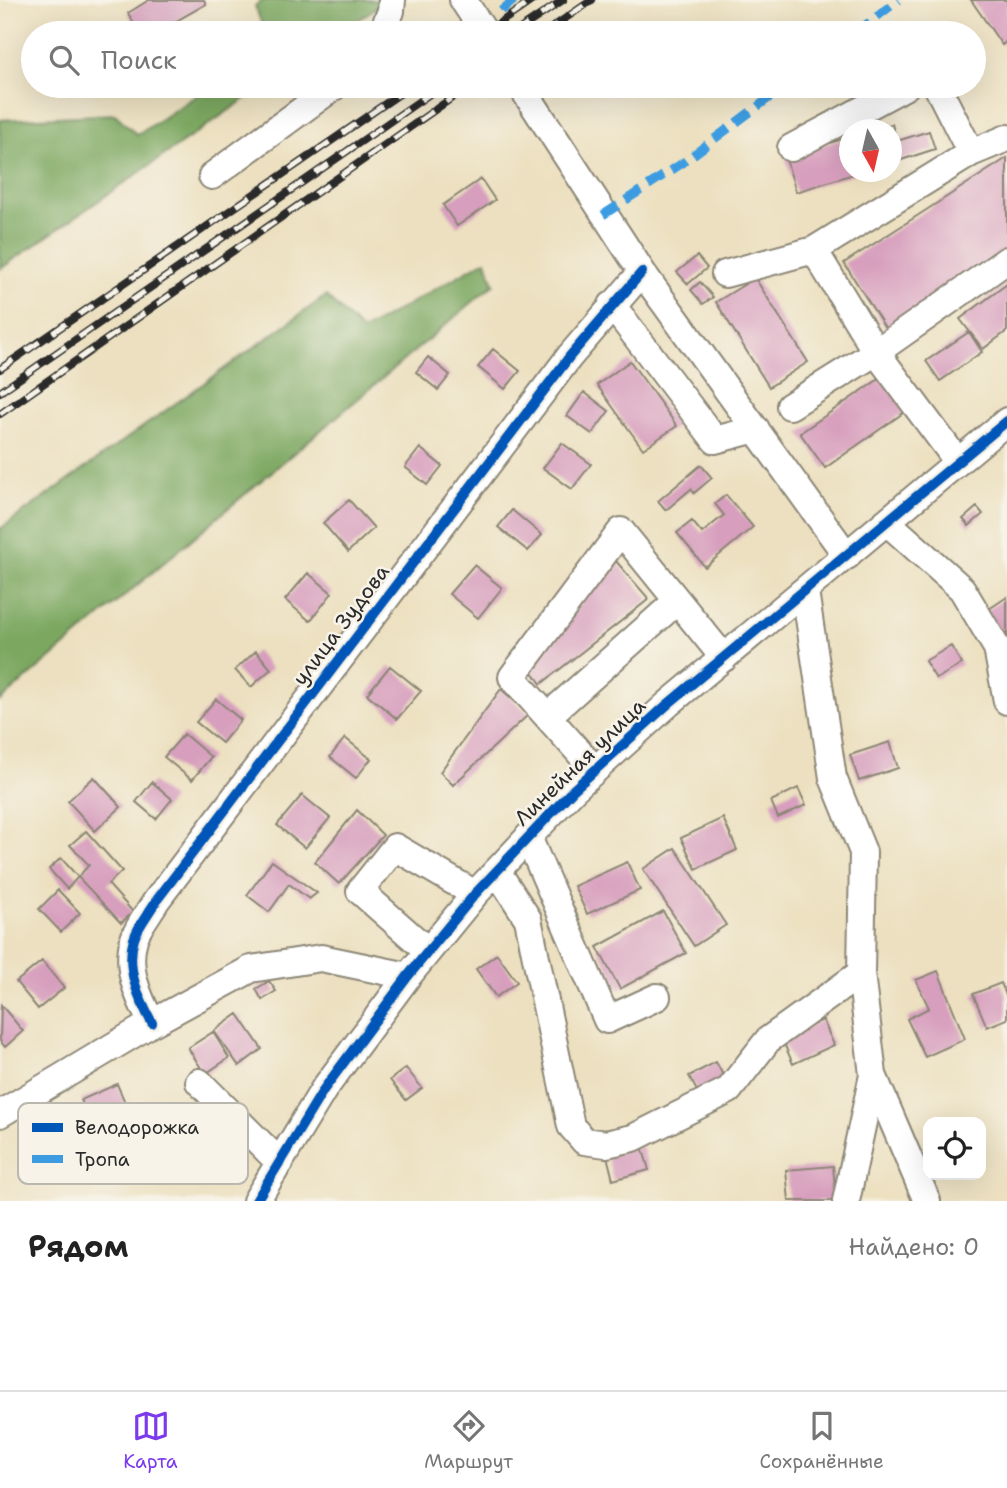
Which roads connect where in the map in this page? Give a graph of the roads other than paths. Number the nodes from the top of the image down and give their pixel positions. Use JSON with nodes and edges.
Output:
{"nodes":[{"id":1,"x":391,"y":0,"type":"edge"},
{"id":2,"x":463,"y":0,"type":"edge"},
{"id":3,"x":387,"y":21,"type":"edge"},
{"id":4,"x":477,"y":21,"type":"edge"},
{"id":5,"x":319,"y":98,"type":"edge"},
{"id":6,"x":529,"y":98,"type":"edge"},
{"id":7,"x":884,"y":98,"type":"edge"},
{"id":8,"x":943,"y":98,"type":"edge"},
{"id":9,"x":1007,"y":138,"type":"edge"},
{"id":10,"x":791,"y":148,"type":"dead end"},
{"id":11,"x":971,"y":153,"type":"junction"},
{"id":12,"x":212,"y":176,"type":"dead end"},
{"id":13,"x":814,"y":250,"type":"junction"},
{"id":14,"x":1007,"y":260,"type":"edge"},
{"id":15,"x":642,"y":272,"type":"junction"},
{"id":16,"x":725,"y":274,"type":"dead end"},
{"id":17,"x":612,"y":305,"type":"junction"},
{"id":18,"x":876,"y":352,"type":"junction"},
{"id":19,"x":790,"y":406,"type":"dead end"},
{"id":20,"x":1007,"y":422,"type":"edge"},
{"id":21,"x":755,"y":429,"type":"junction"},
{"id":22,"x":958,"y":462,"type":"junction"},
{"id":23,"x":887,"y":522,"type":"junction"},
{"id":24,"x":847,"y":556,"type":"junction"},
{"id":25,"x":805,"y":591,"type":"junction"},
{"id":26,"x":677,"y":601,"type":"junction"},
{"id":27,"x":724,"y":658,"type":"junction"},
{"id":28,"x":1007,"y":701,"type":"edge"},
{"id":29,"x":548,"y":716,"type":"junction"},
{"id":30,"x":595,"y":770,"type":"junction"},
{"id":31,"x":528,"y":837,"type":"junction"},
{"id":32,"x":496,"y":871,"type":"junction"},
{"id":33,"x":475,"y":894,"type":"junction"},
{"id":34,"x":428,"y":951,"type":"junction"},
{"id":35,"x":861,"y":973,"type":"junction"},
{"id":36,"x":408,"y":976,"type":"junction"},
{"id":37,"x":657,"y":997,"type":"dead end"},
{"id":38,"x":152,"y":1024,"type":"junction"},
{"id":39,"x":873,"y":1075,"type":"junction"},
{"id":40,"x":199,"y":1082,"type":"dead end"},
{"id":41,"x":18,"y":1103,"type":"edge"},
{"id":42,"x":19,"y":1103,"type":"edge"},
{"id":43,"x":220,"y":1103,"type":"edge"},
{"id":44,"x":0,"y":1114,"type":"edge"},
{"id":45,"x":248,"y":1131,"type":"edge"},
{"id":46,"x":280,"y":1163,"type":"junction"},
{"id":47,"x":256,"y":1201,"type":"edge"},
{"id":48,"x":846,"y":1201,"type":"edge"},
{"id":49,"x":927,"y":1201,"type":"edge"}],
"edges":[{"from":1,"to":3,"type":"street"},
{"from":2,"to":4,"type":"street"},
{"from":5,"to":12,"type":"street"},
{"from":6,"to":15,"type":"street"},
{"from":7,"to":10,"type":"street"},
{"from":8,"to":11,"type":"street"},
{"from":9,"to":11,"type":"street"},
{"from":11,"to":13,"type":"street"},
{"from":13,"to":16,"type":"street"},
{"from":13,"to":18,"type":"street"},
{"from":14,"to":18,"type":"street"},
{"from":15,"to":17,"type":"street","name":"улица Зудова"},
{"from":15,"to":21,"type":"street"},
{"from":17,"to":21,"type":"street"},
{"from":17,"to":38,"type":"street","name":"улица Зудова"},
{"from":18,"to":19,"type":"street"},
{"from":18,"to":22,"type":"street"},
{"from":20,"to":22,"type":"street","name":"Линейная улица"},
{"from":21,"to":24,"type":"street"},
{"from":22,"to":23,"type":"street","name":"Линейная улица"},
{"from":23,"to":24,"type":"street","name":"Линейная улица"},
{"from":23,"to":28,"type":"street"},
{"from":24,"to":25,"type":"street","name":"Линейная улица"},
{"from":25,"to":27,"type":"street","name":"Линейная улица"},
{"from":25,"to":35,"type":"street"},
{"from":26,"to":27,"type":"street"},
{"from":26,"to":29,"type":"street"},
{"from":26,"to":29,"type":"street"},
{"from":27,"to":30,"type":"street","name":"Линейная улица"},
{"from":29,"to":30,"type":"street"},
{"from":30,"to":31,"type":"street","name":"Линейная улица"},
{"from":31,"to":32,"type":"street","name":"Линейная улица"},
{"from":31,"to":37,"type":"street"},
{"from":32,"to":33,"type":"street","name":"Линейная улица"},
{"from":32,"to":35,"type":"street"},
{"from":33,"to":34,"type":"street","name":"Линейная улица"},
{"from":33,"to":34,"type":"street"},
{"from":34,"to":36,"type":"street","name":"Линейная улица"},
{"from":35,"to":39,"type":"street"},
{"from":36,"to":38,"type":"street"},
{"from":36,"to":46,"type":"street","name":"Линейная улица"},
{"from":38,"to":42,"type":"street"},
{"from":39,"to":48,"type":"street"},
{"from":39,"to":49,"type":"street"},
{"from":40,"to":43,"type":"street"},
{"from":41,"to":44,"type":"street"},
{"from":45,"to":46,"type":"street"},
{"from":46,"to":47,"type":"street","name":"Линейная улица"}]}
